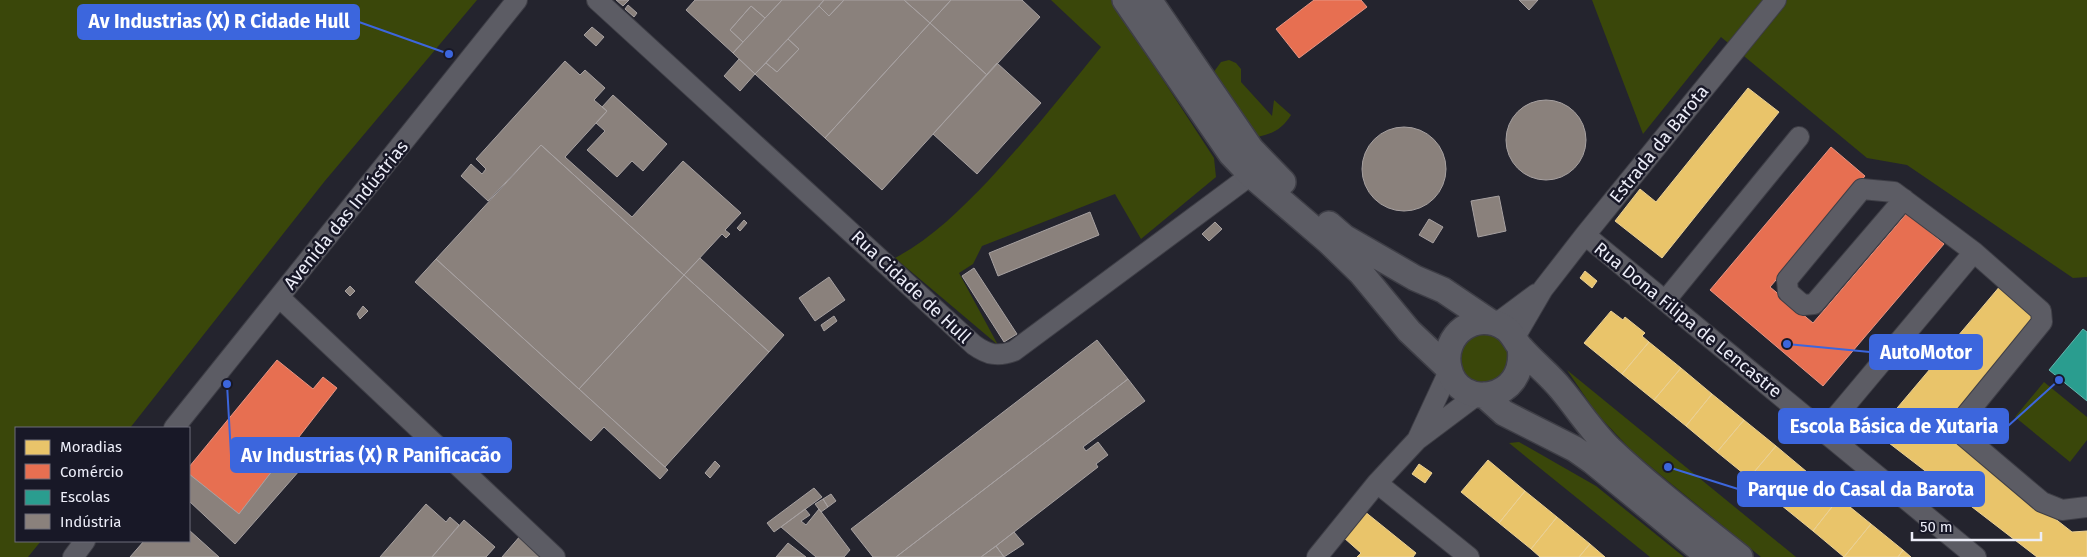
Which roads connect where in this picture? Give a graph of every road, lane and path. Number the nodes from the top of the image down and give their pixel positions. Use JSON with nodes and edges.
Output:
{"nodes":[{"id":1,"x":517,"y":0,"type":"edge"},
{"id":2,"x":597,"y":0,"type":"edge"},
{"id":3,"x":1126,"y":0,"type":"edge"},
{"id":4,"x":1149,"y":0,"type":"edge"},
{"id":5,"x":1776,"y":0,"type":"edge"},
{"id":6,"x":1799,"y":137,"type":"dead end"},
{"id":7,"x":1250,"y":175,"type":"junction"},
{"id":8,"x":1904,"y":199,"type":"junction"},
{"id":9,"x":1585,"y":235,"type":"junction"},
{"id":10,"x":1974,"y":252,"type":"junction"},
{"id":11,"x":280,"y":298,"type":"junction"},
{"id":12,"x":1665,"y":301,"type":"junction"},
{"id":13,"x":1505,"y":332,"type":"junction"},
{"id":14,"x":1449,"y":370,"type":"junction"},
{"id":15,"x":1480,"y":395,"type":"junction"},
{"id":16,"x":175,"y":427,"type":"edge"},
{"id":17,"x":1824,"y":431,"type":"junction"},
{"id":18,"x":1417,"y":440,"type":"junction"},
{"id":19,"x":1377,"y":483,"type":"junction"},
{"id":20,"x":2087,"y":507,"type":"edge"},
{"id":21,"x":84,"y":542,"type":"edge"},
{"id":22,"x":1462,"y":555,"type":"edge"},
{"id":23,"x":72,"y":557,"type":"edge"},
{"id":24,"x":555,"y":557,"type":"edge"},
{"id":25,"x":1317,"y":557,"type":"edge"},
{"id":26,"x":1709,"y":557,"type":"edge"},
{"id":27,"x":1740,"y":557,"type":"edge"},
{"id":28,"x":1976,"y":557,"type":"edge"}],
"edges":[{"from":1,"to":11,"type":"street","name":"Avenida das Indústrias"},
{"from":2,"to":7,"type":"street","name":"Rua Cidade de Hull"},
{"from":3,"to":7,"type":"street"},
{"from":4,"to":13,"type":"street"},
{"from":5,"to":9,"type":"street","name":"Estrada da Barota"},
{"from":6,"to":12,"type":"street"},
{"from":7,"to":14,"type":"street"},
{"from":8,"to":8,"type":"street"},
{"from":8,"to":10,"type":"street"},
{"from":9,"to":12,"type":"street","name":"Rua Dona Filipa de Lencastre"},
{"from":9,"to":13,"type":"street","name":"Estrada da Barota"},
{"from":10,"to":17,"type":"street"},
{"from":10,"to":20,"type":"street"},
{"from":11,"to":16,"type":"street","name":"Avenida das Indústrias"},
{"from":11,"to":24,"type":"street"},
{"from":12,"to":17,"type":"street","name":"Rua Dona Filipa de Lencastre"},
{"from":13,"to":14,"type":"street"},
{"from":13,"to":15,"type":"street"},
{"from":13,"to":27,"type":"street"},
{"from":14,"to":15,"type":"street"},
{"from":14,"to":18,"type":"street"},
{"from":15,"to":18,"type":"street"},
{"from":15,"to":26,"type":"street"},
{"from":17,"to":28,"type":"street","name":"Rua Dona Filipa de Lencastre"},
{"from":18,"to":19,"type":"street"},
{"from":19,"to":22,"type":"street"},
{"from":19,"to":25,"type":"street"},
{"from":21,"to":23,"type":"street"}]}
